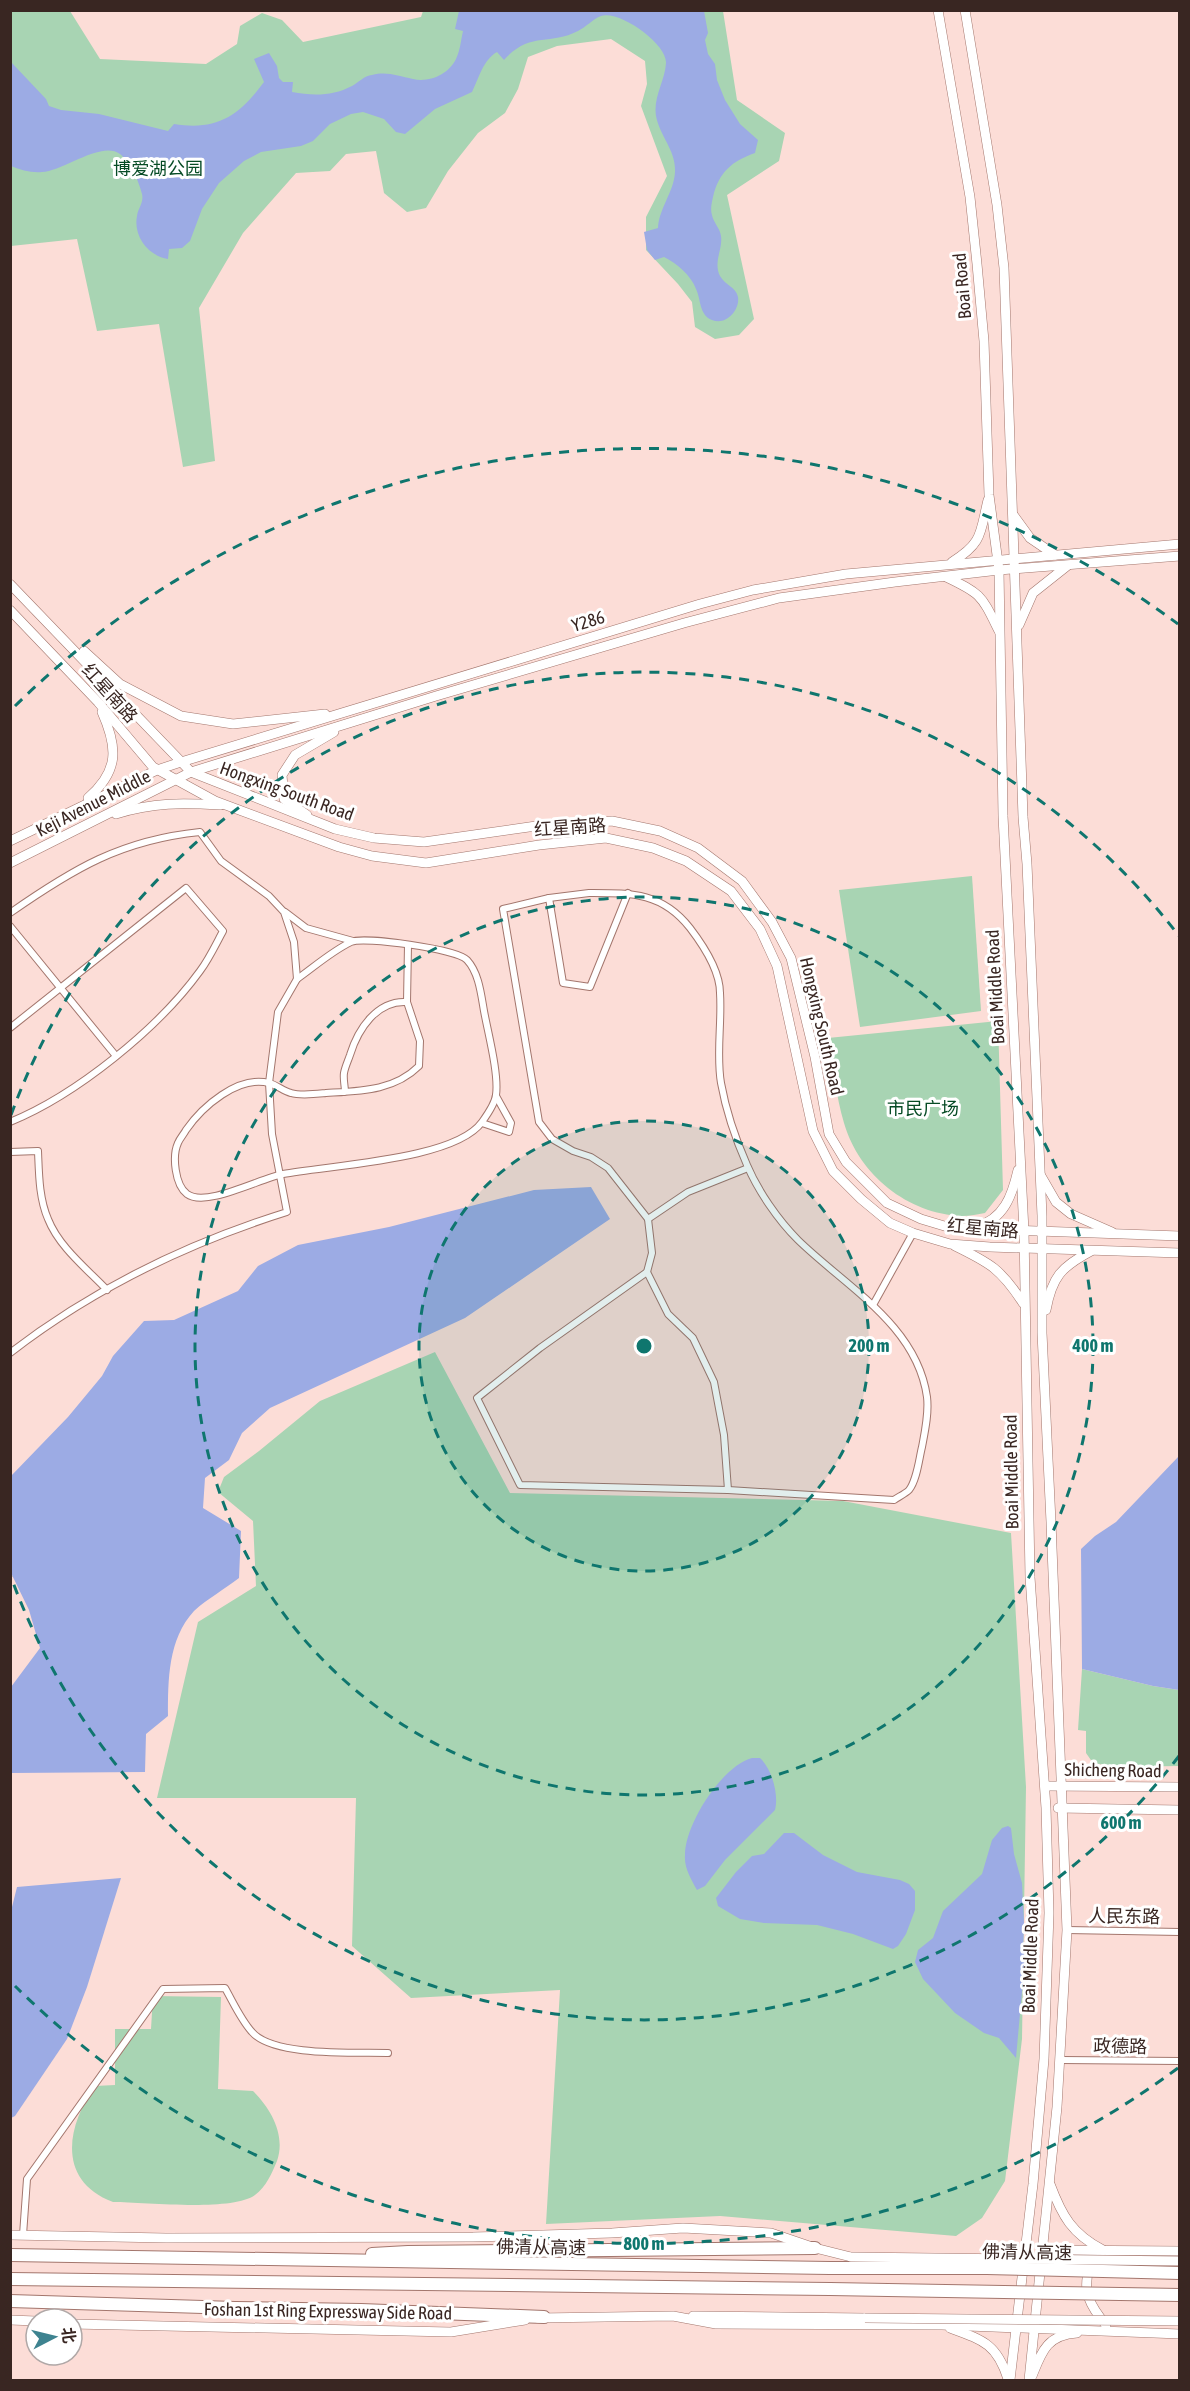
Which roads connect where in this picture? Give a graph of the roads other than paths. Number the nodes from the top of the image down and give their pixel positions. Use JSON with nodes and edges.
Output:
{"nodes":[{"id":1,"x":938,"y":10,"type":"edge"},
{"id":2,"x":965,"y":10,"type":"edge"},
{"id":3,"x":989,"y":495,"type":"junction"},
{"id":4,"x":1014,"y":516,"type":"junction"},
{"id":5,"x":1179,"y":544,"type":"edge"},
{"id":6,"x":1056,"y":555,"type":"junction"},
{"id":7,"x":1179,"y":556,"type":"edge"},
{"id":8,"x":949,"y":564,"type":"junction"},
{"id":9,"x":1015,"y":564,"type":"junction"},
{"id":10,"x":999,"y":565,"type":"junction"},
{"id":11,"x":1069,"y":565,"type":"junction"},
{"id":12,"x":943,"y":576,"type":"junction"},
{"id":13,"x":10,"y":583,"type":"edge"},
{"id":14,"x":10,"y":610,"type":"edge"},
{"id":15,"x":1017,"y":630,"type":"junction"},
{"id":16,"x":1000,"y":633,"type":"junction"},
{"id":17,"x":98,"y":702,"type":"junction"},
{"id":18,"x":357,"y":709,"type":"junction"},
{"id":19,"x":351,"y":723,"type":"junction"},
{"id":20,"x":181,"y":762,"type":"junction"},
{"id":21,"x":157,"y":770,"type":"junction"},
{"id":22,"x":191,"y":772,"type":"junction"},
{"id":23,"x":176,"y":779,"type":"junction"},
{"id":24,"x":80,"y":806,"type":"junction"},
{"id":25,"x":230,"y":806,"type":"junction"},
{"id":26,"x":88,"y":823,"type":"junction"},
{"id":27,"x":318,"y":823,"type":"junction"},
{"id":28,"x":10,"y":840,"type":"edge"},
{"id":29,"x":10,"y":863,"type":"edge"},
{"id":30,"x":628,"y":893,"type":"junction"},
{"id":31,"x":549,"y":898,"type":"junction"},
{"id":32,"x":284,"y":912,"type":"junction"},
{"id":33,"x":10,"y":913,"type":"edge"},
{"id":34,"x":10,"y":926,"type":"edge"},
{"id":35,"x":353,"y":941,"type":"junction"},
{"id":36,"x":408,"y":945,"type":"junction"},
{"id":37,"x":297,"y":979,"type":"junction"},
{"id":38,"x":61,"y":988,"type":"junction"},
{"id":39,"x":407,"y":1002,"type":"junction"},
{"id":40,"x":10,"y":1028,"type":"edge"},
{"id":41,"x":116,"y":1056,"type":"junction"},
{"id":42,"x":269,"y":1083,"type":"junction"},
{"id":43,"x":345,"y":1092,"type":"junction"},
{"id":44,"x":496,"y":1096,"type":"junction"},
{"id":45,"x":10,"y":1122,"type":"edge"},
{"id":46,"x":482,"y":1123,"type":"junction"},
{"id":47,"x":10,"y":1152,"type":"edge"},
{"id":48,"x":1020,"y":1162,"type":"junction"},
{"id":49,"x":748,"y":1168,"type":"junction"},
{"id":50,"x":279,"y":1174,"type":"junction"},
{"id":51,"x":1040,"y":1174,"type":"junction"},
{"id":52,"x":648,"y":1219,"type":"junction"},
{"id":53,"x":971,"y":1229,"type":"junction"},
{"id":54,"x":1024,"y":1231,"type":"junction"},
{"id":55,"x":1041,"y":1232,"type":"junction"},
{"id":56,"x":913,"y":1233,"type":"junction"},
{"id":57,"x":1117,"y":1234,"type":"junction"},
{"id":58,"x":1179,"y":1236,"type":"edge"},
{"id":59,"x":950,"y":1244,"type":"junction"},
{"id":60,"x":1024,"y":1248,"type":"junction"},
{"id":61,"x":1041,"y":1248,"type":"junction"},
{"id":62,"x":1092,"y":1250,"type":"junction"},
{"id":63,"x":1179,"y":1253,"type":"edge"},
{"id":64,"x":647,"y":1272,"type":"junction"},
{"id":65,"x":107,"y":1290,"type":"junction"},
{"id":66,"x":1024,"y":1304,"type":"junction"},
{"id":67,"x":873,"y":1305,"type":"junction"},
{"id":68,"x":1042,"y":1334,"type":"junction"},
{"id":69,"x":10,"y":1353,"type":"edge"},
{"id":70,"x":728,"y":1490,"type":"junction"},
{"id":71,"x":1046,"y":1785,"type":"junction"},
{"id":72,"x":1060,"y":1785,"type":"junction"},
{"id":73,"x":1179,"y":1787,"type":"edge"},
{"id":74,"x":1046,"y":1808,"type":"junction"},
{"id":75,"x":1061,"y":1809,"type":"junction"},
{"id":76,"x":1179,"y":1810,"type":"edge"},
{"id":77,"x":1067,"y":1930,"type":"junction"},
{"id":78,"x":1179,"y":1932,"type":"edge"},
{"id":79,"x":388,"y":2053,"type":"dead end"},
{"id":80,"x":1060,"y":2060,"type":"junction"},
{"id":81,"x":1179,"y":2061,"type":"edge"},
{"id":82,"x":1049,"y":2182,"type":"junction"},
{"id":83,"x":10,"y":2235,"type":"edge"},
{"id":84,"x":23,"y":2235,"type":"junction"},
{"id":85,"x":815,"y":2248,"type":"junction"},
{"id":86,"x":1042,"y":2250,"type":"junction"},
{"id":87,"x":1107,"y":2251,"type":"junction"},
{"id":88,"x":1179,"y":2251,"type":"edge"},
{"id":89,"x":10,"y":2255,"type":"edge"},
{"id":90,"x":284,"y":2260,"type":"junction"},
{"id":91,"x":1179,"y":2261,"type":"edge"},
{"id":92,"x":1179,"y":2273,"type":"edge"},
{"id":93,"x":10,"y":2279,"type":"edge"},
{"id":94,"x":1179,"y":2295,"type":"edge"},
{"id":95,"x":10,"y":2301,"type":"edge"},
{"id":96,"x":673,"y":2316,"type":"junction"},
{"id":97,"x":544,"y":2317,"type":"junction"},
{"id":98,"x":1179,"y":2321,"type":"edge"},
{"id":99,"x":84,"y":2324,"type":"edge"},
{"id":100,"x":942,"y":2325,"type":"junction"},
{"id":101,"x":1016,"y":2328,"type":"junction"},
{"id":102,"x":1035,"y":2328,"type":"junction"},
{"id":103,"x":1112,"y":2331,"type":"junction"},
{"id":104,"x":1179,"y":2334,"type":"edge"},
{"id":105,"x":1010,"y":2380,"type":"edge"},
{"id":106,"x":1029,"y":2380,"type":"edge"}],
"edges":[{"from":1,"to":3,"type":"main road","name":"Boai Road"},
{"from":2,"to":4,"type":"main road"},
{"from":3,"to":8,"type":"main road"},
{"from":3,"to":10,"type":"main road","name":"Boai Road"},
{"from":4,"to":6,"type":"main road"},
{"from":4,"to":9,"type":"main road"},
{"from":5,"to":6,"type":"main road"},
{"from":6,"to":9,"type":"main road"},
{"from":7,"to":11,"type":"main road"},
{"from":8,"to":10,"type":"main road","name":"Y286","number":"Y286"},
{"from":8,"to":18,"type":"main road","name":"Y286","number":"Y286"},
{"from":9,"to":10,"type":"main road","name":"Y286","number":"Y286"},
{"from":9,"to":11,"type":"main road"},
{"from":9,"to":15,"type":"main road","name":"Boai Middle Road"},
{"from":10,"to":12,"type":"main road","number":"Y286"},
{"from":10,"to":16,"type":"main road","name":"Boai Middle Road"},
{"from":11,"to":15,"type":"main road"},
{"from":12,"to":16,"type":"main road"},
{"from":12,"to":19,"type":"main road","number":"Y286"},
{"from":13,"to":18,"type":"main road"},
{"from":13,"to":20,"type":"main road","name":"Hongxing South Road"},
{"from":14,"to":17,"type":"main road","name":"红星南路"},
{"from":15,"to":51,"type":"main road","name":"Boai Middle Road"},
{"from":16,"to":48,"type":"main road","name":"Boai Middle Road"},
{"from":17,"to":21,"type":"main road","name":"红星南路"},
{"from":17,"to":24,"type":"main road"},
{"from":18,"to":20,"type":"main road","name":"Y286","number":"Y286"},
{"from":19,"to":22,"type":"main road","number":"Y286"},
{"from":19,"to":27,"type":"main road"},
{"from":20,"to":21,"type":"main road","name":"Keji Avenue Middle"},
{"from":20,"to":22,"type":"main road","name":"Hongxing South Road"},
{"from":21,"to":23,"type":"main road","name":"红星南路"},
{"from":21,"to":24,"type":"main road","name":"Keji Avenue Middle"},
{"from":22,"to":23,"type":"main road","name":"Keji Avenue Middle"},
{"from":22,"to":27,"type":"main road","name":"Hongxing South Road"},
{"from":23,"to":25,"type":"main road","name":"红星南路"},
{"from":23,"to":26,"type":"main road","name":"Keji Avenue Middle"},
{"from":24,"to":28,"type":"main road","name":"Keji Avenue Middle"},
{"from":25,"to":26,"type":"main road"},
{"from":25,"to":56,"type":"main road","name":"红星南路"},
{"from":26,"to":29,"type":"main road","name":"Keji Avenue Middle"},
{"from":27,"to":53,"type":"main road","name":"Hongxing South Road"},
{"from":30,"to":31,"type":"street"},
{"from":30,"to":31,"type":"street"},
{"from":30,"to":49,"type":"street"},
{"from":31,"to":52,"type":"street"},
{"from":32,"to":33,"type":"street"},
{"from":32,"to":35,"type":"street"},
{"from":32,"to":37,"type":"street"},
{"from":34,"to":38,"type":"street"},
{"from":35,"to":36,"type":"street"},
{"from":35,"to":37,"type":"street"},
{"from":36,"to":39,"type":"street"},
{"from":36,"to":44,"type":"street"},
{"from":37,"to":42,"type":"street"},
{"from":38,"to":40,"type":"street"},
{"from":38,"to":41,"type":"street"},
{"from":38,"to":41,"type":"street"},
{"from":39,"to":43,"type":"street"},
{"from":39,"to":43,"type":"street"},
{"from":41,"to":45,"type":"street"},
{"from":42,"to":43,"type":"street"},
{"from":42,"to":50,"type":"street"},
{"from":42,"to":50,"type":"street"},
{"from":44,"to":46,"type":"street"},
{"from":44,"to":46,"type":"street"},
{"from":46,"to":50,"type":"street"},
{"from":47,"to":65,"type":"street"},
{"from":48,"to":53,"type":"main road"},
{"from":48,"to":54,"type":"main road","name":"Boai Middle Road"},
{"from":49,"to":52,"type":"street"},
{"from":49,"to":67,"type":"street"},
{"from":50,"to":65,"type":"street"},
{"from":51,"to":55,"type":"main road","name":"Boai Middle Road"},
{"from":51,"to":57,"type":"main road"},
{"from":52,"to":64,"type":"street"},
{"from":53,"to":54,"type":"main road","name":"Hongxing South Road"},
{"from":54,"to":55,"type":"main road","name":"Hongxing South Road"},
{"from":54,"to":60,"type":"main road","name":"Boai Middle Road"},
{"from":55,"to":57,"type":"main road","name":"Hongxing South Road"},
{"from":55,"to":61,"type":"main road","name":"Boai Middle Road"},
{"from":56,"to":59,"type":"main road","name":"红星南路"},
{"from":56,"to":67,"type":"street"},
{"from":57,"to":58,"type":"main road","name":"Hongxing South Road"},
{"from":59,"to":60,"type":"main road","name":"红星南路"},
{"from":59,"to":66,"type":"main road"},
{"from":60,"to":61,"type":"main road","name":"红星南路"},
{"from":60,"to":66,"type":"main road","name":"Boai Middle Road"},
{"from":61,"to":62,"type":"main road","name":"红星南路"},
{"from":61,"to":68,"type":"main road","name":"Boai Middle Road"},
{"from":62,"to":63,"type":"main road","name":"红星南路"},
{"from":62,"to":68,"type":"main road"},
{"from":64,"to":70,"type":"street"},
{"from":64,"to":70,"type":"street"},
{"from":65,"to":69,"type":"street"},
{"from":66,"to":71,"type":"main road","name":"Boai Middle Road"},
{"from":67,"to":70,"type":"street"},
{"from":68,"to":72,"type":"main road","name":"Boai Middle Road"},
{"from":71,"to":72,"type":"main road","name":"Shicheng Road"},
{"from":71,"to":74,"type":"main road","name":"Boai Middle Road"},
{"from":72,"to":73,"type":"main road","name":"Shicheng Road"},
{"from":72,"to":75,"type":"main road","name":"Boai Middle Road"},
{"from":74,"to":75,"type":"main road"},
{"from":74,"to":101,"type":"main road","name":"Boai Middle Road"},
{"from":75,"to":76,"type":"main road"},
{"from":75,"to":77,"type":"main road","name":"Boai Middle Road"},
{"from":77,"to":78,"type":"street","name":"人民东路"},
{"from":77,"to":80,"type":"main road","name":"Boai Middle Road"},
{"from":79,"to":84,"type":"street"},
{"from":80,"to":81,"type":"street","name":"政德路"},
{"from":80,"to":82,"type":"main road","name":"Boai Middle Road"},
{"from":82,"to":86,"type":"main road","name":"Boai Middle Road"},
{"from":82,"to":87,"type":"main road"},
{"from":83,"to":84,"type":"main road"},
{"from":84,"to":85,"type":"main road"},
{"from":85,"to":90,"type":"highway"},
{"from":85,"to":91,"type":"main road","bridge":true},
{"from":86,"to":87,"type":"main road"},
{"from":86,"to":102,"type":"main road","name":"Boai Middle Road"},
{"from":87,"to":88,"type":"main road"},
{"from":87,"to":103,"type":"main road"},
{"from":89,"to":90,"type":"highway","name":"佛清从高速"},
{"from":90,"to":92,"type":"highway","name":"佛清从高速","bridge":true},
{"from":93,"to":94,"type":"highway","bridge":true},
{"from":95,"to":97,"type":"highway"},
{"from":96,"to":97,"type":"main road","name":"Foshan 1st Ring Expressway Side Road"},
{"from":96,"to":98,"type":"main road","bridge":true},
{"from":96,"to":100,"type":"main road","name":"Foshan 1st Ring Expressway Side Road"},
{"from":97,"to":99,"type":"main road","name":"Foshan 1st Ring Expressway Side Road"},
{"from":100,"to":101,"type":"main road","name":"Foshan 1st Ring Expressway Side Road"},
{"from":100,"to":105,"type":"main road"},
{"from":101,"to":102,"type":"main road","name":"Foshan 1st Ring Expressway Side Road"},
{"from":101,"to":105,"type":"main road","name":"Boai Middle Road"},
{"from":102,"to":103,"type":"main road","name":"Foshan 1st Ring Expressway Side Road"},
{"from":102,"to":106,"type":"main road","name":"Boai Middle Road"},
{"from":103,"to":104,"type":"main road"},
{"from":103,"to":106,"type":"main road"}]}
